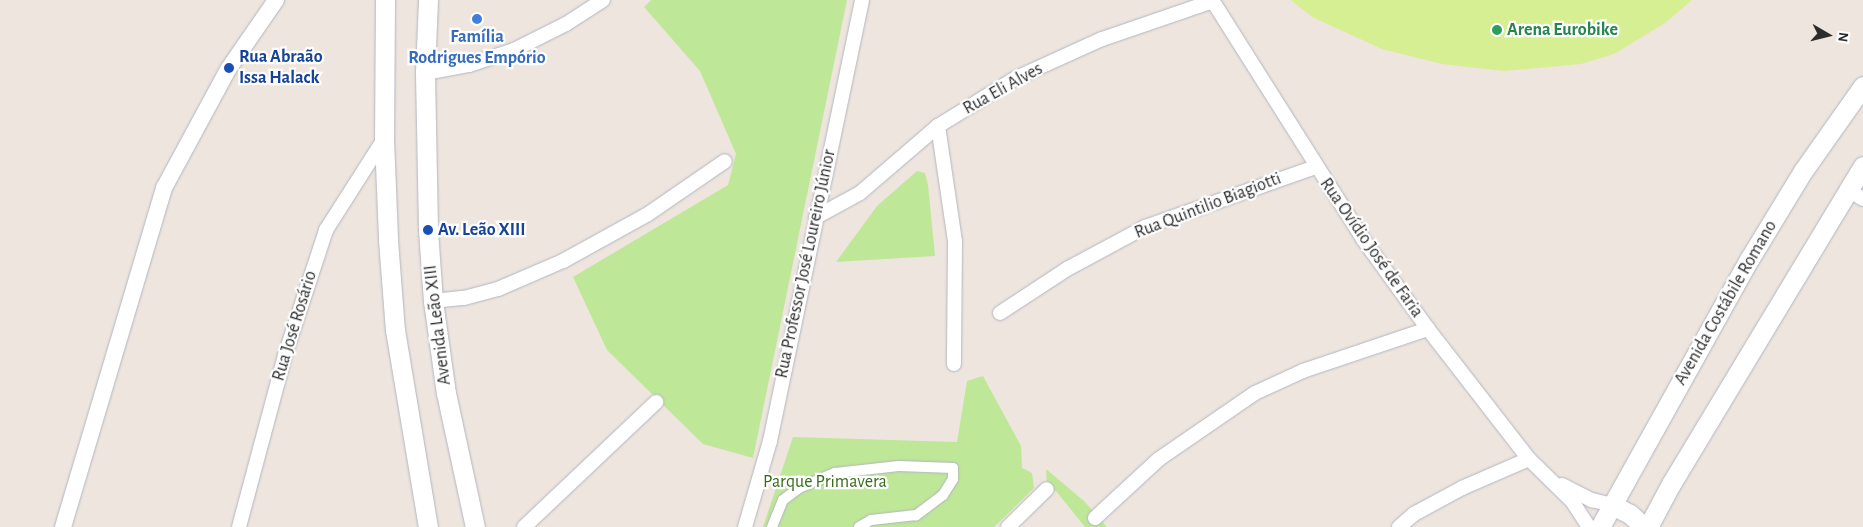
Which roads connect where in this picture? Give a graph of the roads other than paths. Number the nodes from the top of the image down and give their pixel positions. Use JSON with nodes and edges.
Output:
{"nodes":[{"id":1,"x":276,"y":0,"type":"edge"},
{"id":2,"x":385,"y":0,"type":"edge"},
{"id":3,"x":428,"y":0,"type":"edge"},
{"id":4,"x":603,"y":0,"type":"edge"},
{"id":5,"x":862,"y":0,"type":"edge"},
{"id":6,"x":1213,"y":1,"type":"edge"},
{"id":7,"x":425,"y":74,"type":"junction"},
{"id":8,"x":1863,"y":86,"type":"edge"},
{"id":9,"x":938,"y":126,"type":"junction"},
{"id":10,"x":384,"y":139,"type":"junction"},
{"id":11,"x":725,"y":161,"type":"dead end"},
{"id":12,"x":1863,"y":166,"type":"edge"},
{"id":13,"x":1315,"y":167,"type":"junction"},
{"id":14,"x":1846,"y":189,"type":"junction"},
{"id":15,"x":1863,"y":199,"type":"edge"},
{"id":16,"x":816,"y":217,"type":"junction"},
{"id":17,"x":433,"y":301,"type":"junction"},
{"id":18,"x":1000,"y":313,"type":"dead end"},
{"id":19,"x":1428,"y":329,"type":"junction"},
{"id":20,"x":954,"y":364,"type":"dead end"},
{"id":21,"x":656,"y":402,"type":"dead end"},
{"id":22,"x":1529,"y":459,"type":"junction"},
{"id":23,"x":1553,"y":480,"type":"junction"},
{"id":24,"x":1047,"y":489,"type":"dead end"},
{"id":25,"x":1612,"y":505,"type":"junction"},
{"id":26,"x":1095,"y":518,"type":"dead end"},
{"id":27,"x":63,"y":527,"type":"edge"},
{"id":28,"x":238,"y":527,"type":"edge"},
{"id":29,"x":428,"y":527,"type":"edge"},
{"id":30,"x":475,"y":527,"type":"edge"},
{"id":31,"x":524,"y":527,"type":"edge"},
{"id":32,"x":745,"y":527,"type":"edge"},
{"id":33,"x":772,"y":527,"type":"edge"},
{"id":34,"x":858,"y":527,"type":"edge"},
{"id":35,"x":1008,"y":527,"type":"edge"},
{"id":36,"x":1398,"y":527,"type":"edge"},
{"id":37,"x":1589,"y":527,"type":"edge"},
{"id":38,"x":1600,"y":527,"type":"edge"},
{"id":39,"x":1644,"y":527,"type":"edge"},
{"id":40,"x":1648,"y":527,"type":"edge"}],
"edges":[{"from":1,"to":27,"type":"street"},
{"from":2,"to":10,"type":"main road"},
{"from":3,"to":7,"type":"main road","name":"Avenida Leão XIII"},
{"from":4,"to":7,"type":"street"},
{"from":5,"to":16,"type":"street","name":"Rua Professor José Loureiro Júnior"},
{"from":6,"to":9,"type":"street","name":"Rua Eli Alves"},
{"from":6,"to":13,"type":"street","name":"Rua Ovídio José de Faria"},
{"from":7,"to":17,"type":"main road","name":"Avenida Leão XIII"},
{"from":8,"to":25,"type":"main road","name":"Avenida Costábile Romano"},
{"from":9,"to":16,"type":"street","name":"Rua Eli Alves"},
{"from":9,"to":20,"type":"street"},
{"from":10,"to":28,"type":"street","name":"Rua José Rosário"},
{"from":10,"to":29,"type":"main road"},
{"from":11,"to":17,"type":"street"},
{"from":12,"to":14,"type":"main road"},
{"from":13,"to":18,"type":"street","name":"Rua Quintilio Biagiotti"},
{"from":13,"to":19,"type":"street","name":"Rua Ovídio José de Faria"},
{"from":14,"to":15,"type":"street"},
{"from":14,"to":40,"type":"main road"},
{"from":16,"to":32,"type":"street","name":"Rua Professor José Loureiro Júnior"},
{"from":17,"to":30,"type":"main road","name":"Avenida Leão XIII"},
{"from":19,"to":22,"type":"street","name":"Rua Ovídio José de Faria"},
{"from":19,"to":26,"type":"street"},
{"from":21,"to":31,"type":"street"},
{"from":22,"to":23,"type":"street","name":"Rua Ovídio José de Faria"},
{"from":22,"to":36,"type":"street"},
{"from":23,"to":25,"type":"street","name":"Rua Ovídio José de Faria"},
{"from":23,"to":37,"type":"street","name":"Rua Ovídio José de Faria"},
{"from":24,"to":35,"type":"street"},
{"from":25,"to":38,"type":"main road","name":"Avenida Costábile Romano"},
{"from":25,"to":39,"type":"main road"},
{"from":33,"to":34,"type":"street"}]}
